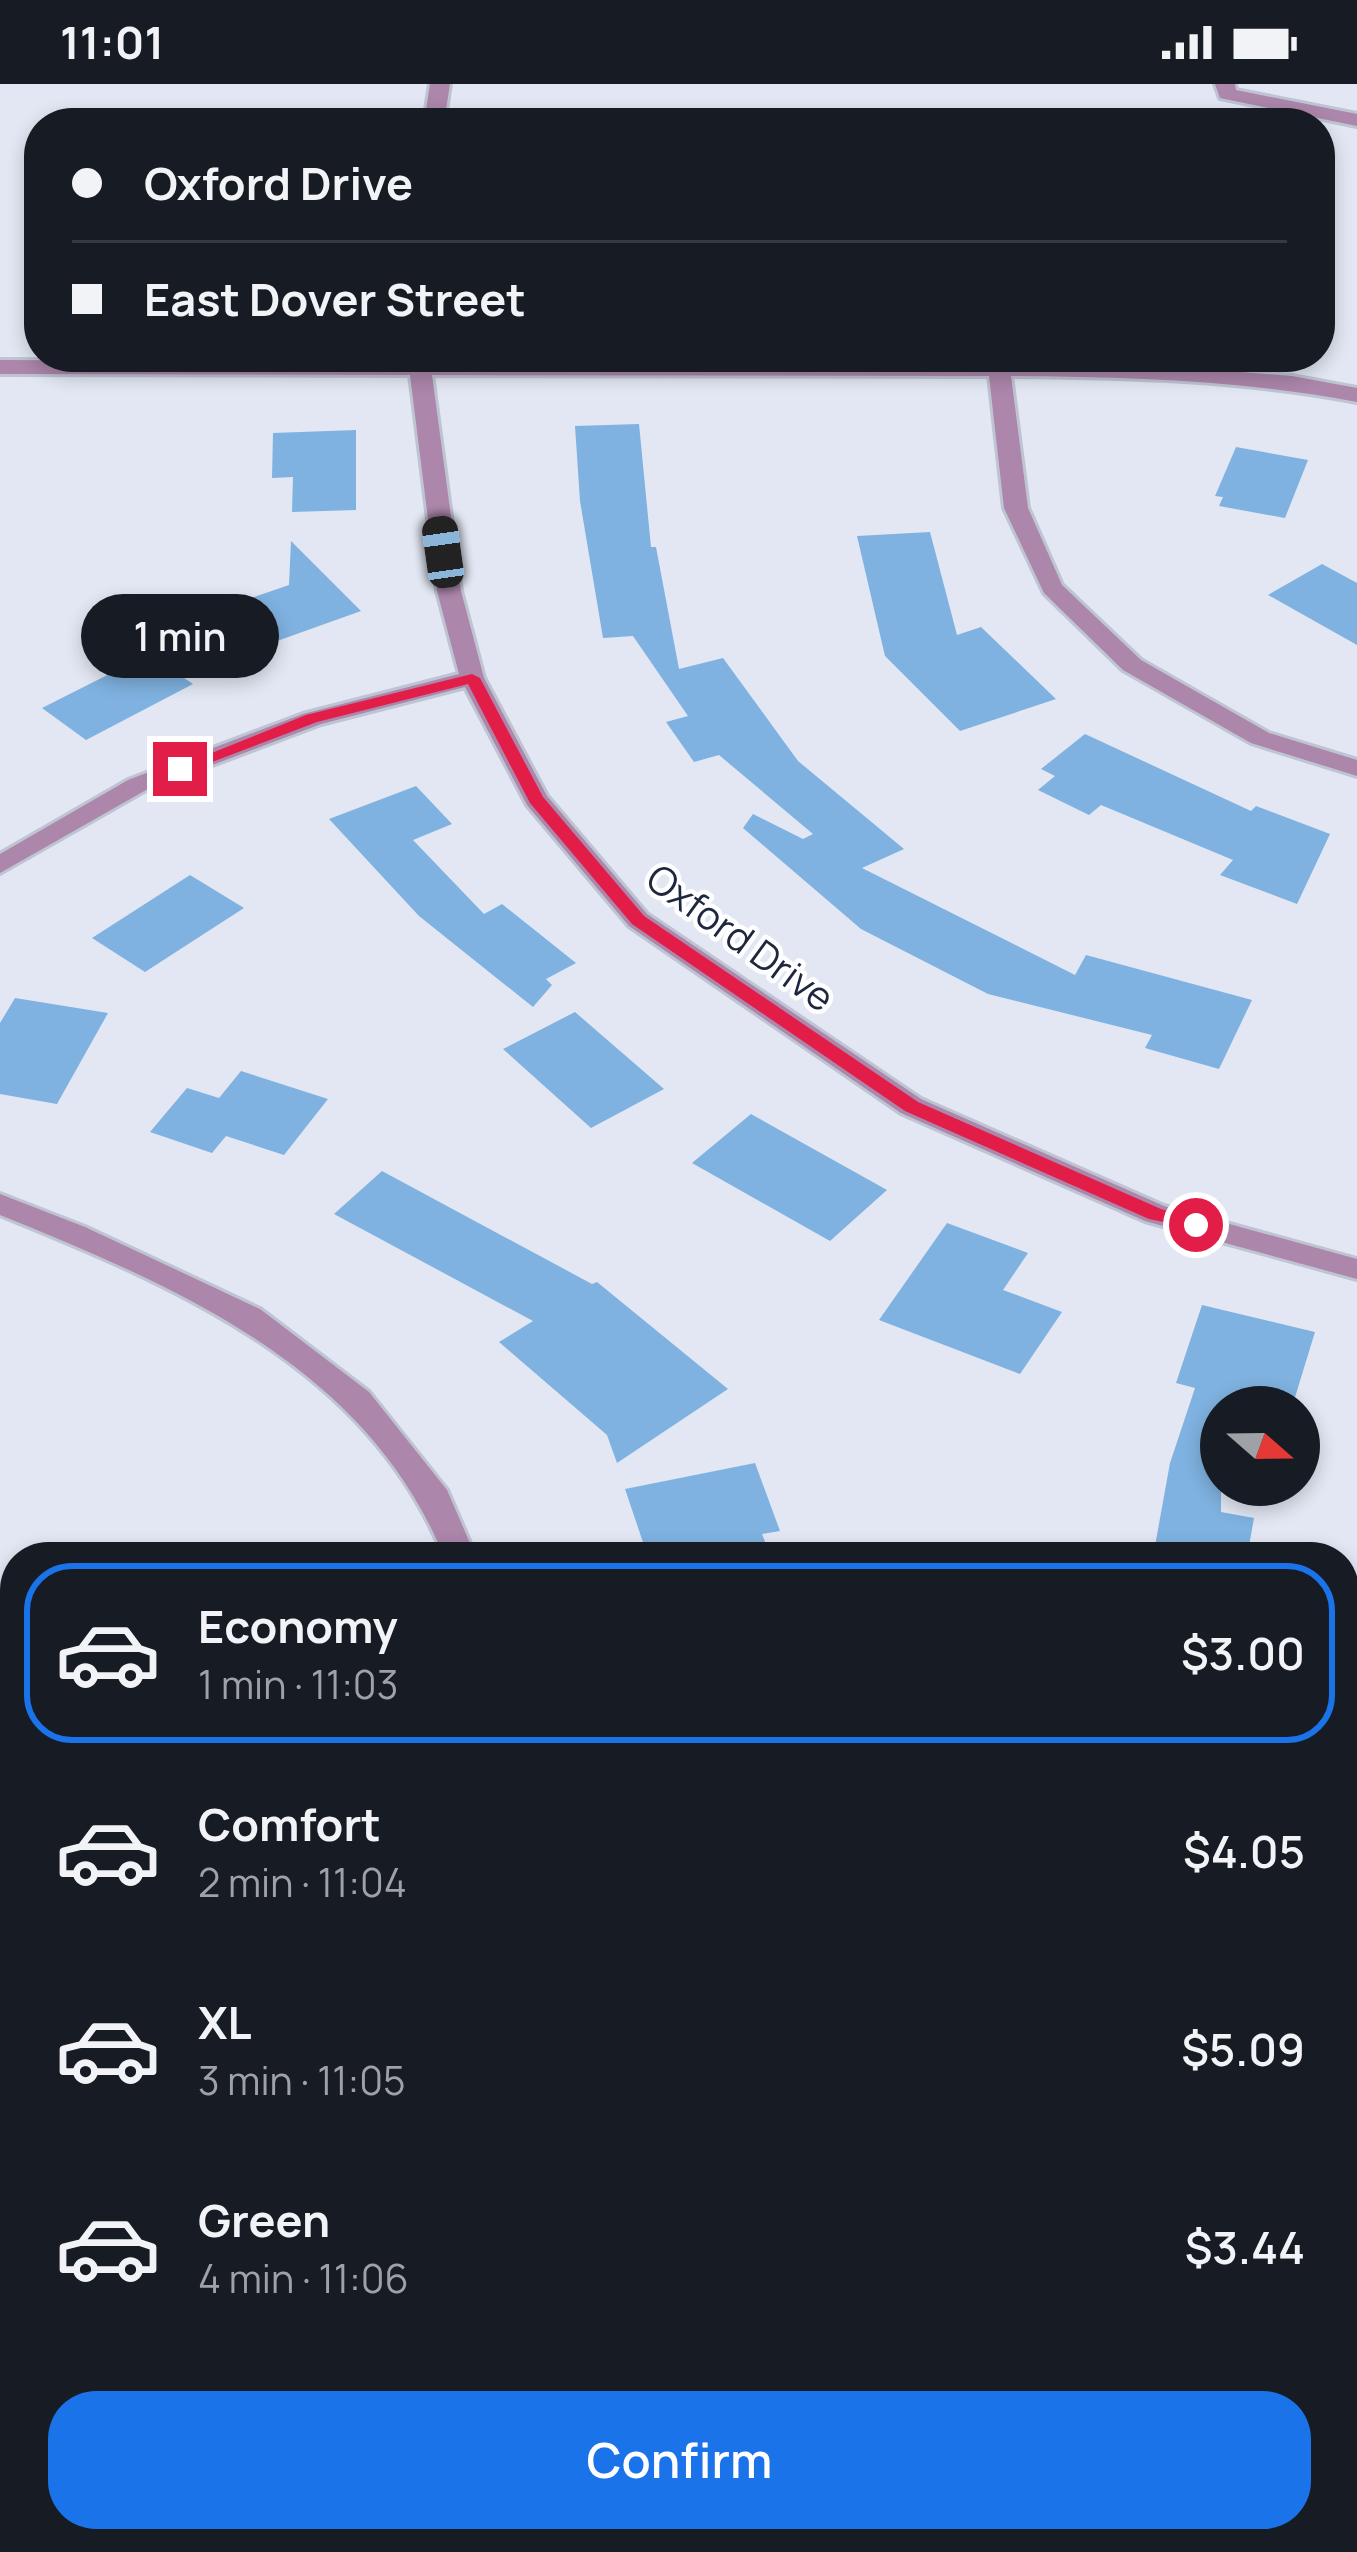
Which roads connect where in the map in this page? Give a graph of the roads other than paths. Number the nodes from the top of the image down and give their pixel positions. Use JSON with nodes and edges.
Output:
{"nodes":[{"id":1,"x":1226,"y":89,"type":"edge"},
{"id":2,"x":1309,"y":108,"type":"edge"},
{"id":3,"x":420,"y":372,"type":"edge"},
{"id":4,"x":999,"y":372,"type":"edge"},
{"id":5,"x":1154,"y":372,"type":"edge"},
{"id":6,"x":1357,"y":395,"type":"edge"},
{"id":7,"x":472,"y":678,"type":"junction"},
{"id":8,"x":1357,"y":768,"type":"edge"},
{"id":9,"x":0,"y":865,"type":"edge"},
{"id":10,"x":0,"y":1204,"type":"edge"},
{"id":11,"x":1357,"y":1269,"type":"edge"},
{"id":12,"x":454,"y":1542,"type":"edge"}],
"edges":[{"from":1,"to":2,"type":"street"},
{"from":3,"to":7,"type":"street","name":"Oxford Drive"},
{"from":4,"to":8,"type":"street"},
{"from":5,"to":6,"type":"street"},
{"from":7,"to":9,"type":"street"},
{"from":7,"to":11,"type":"street","name":"Oxford Drive"},
{"from":10,"to":12,"type":"street"}]}
